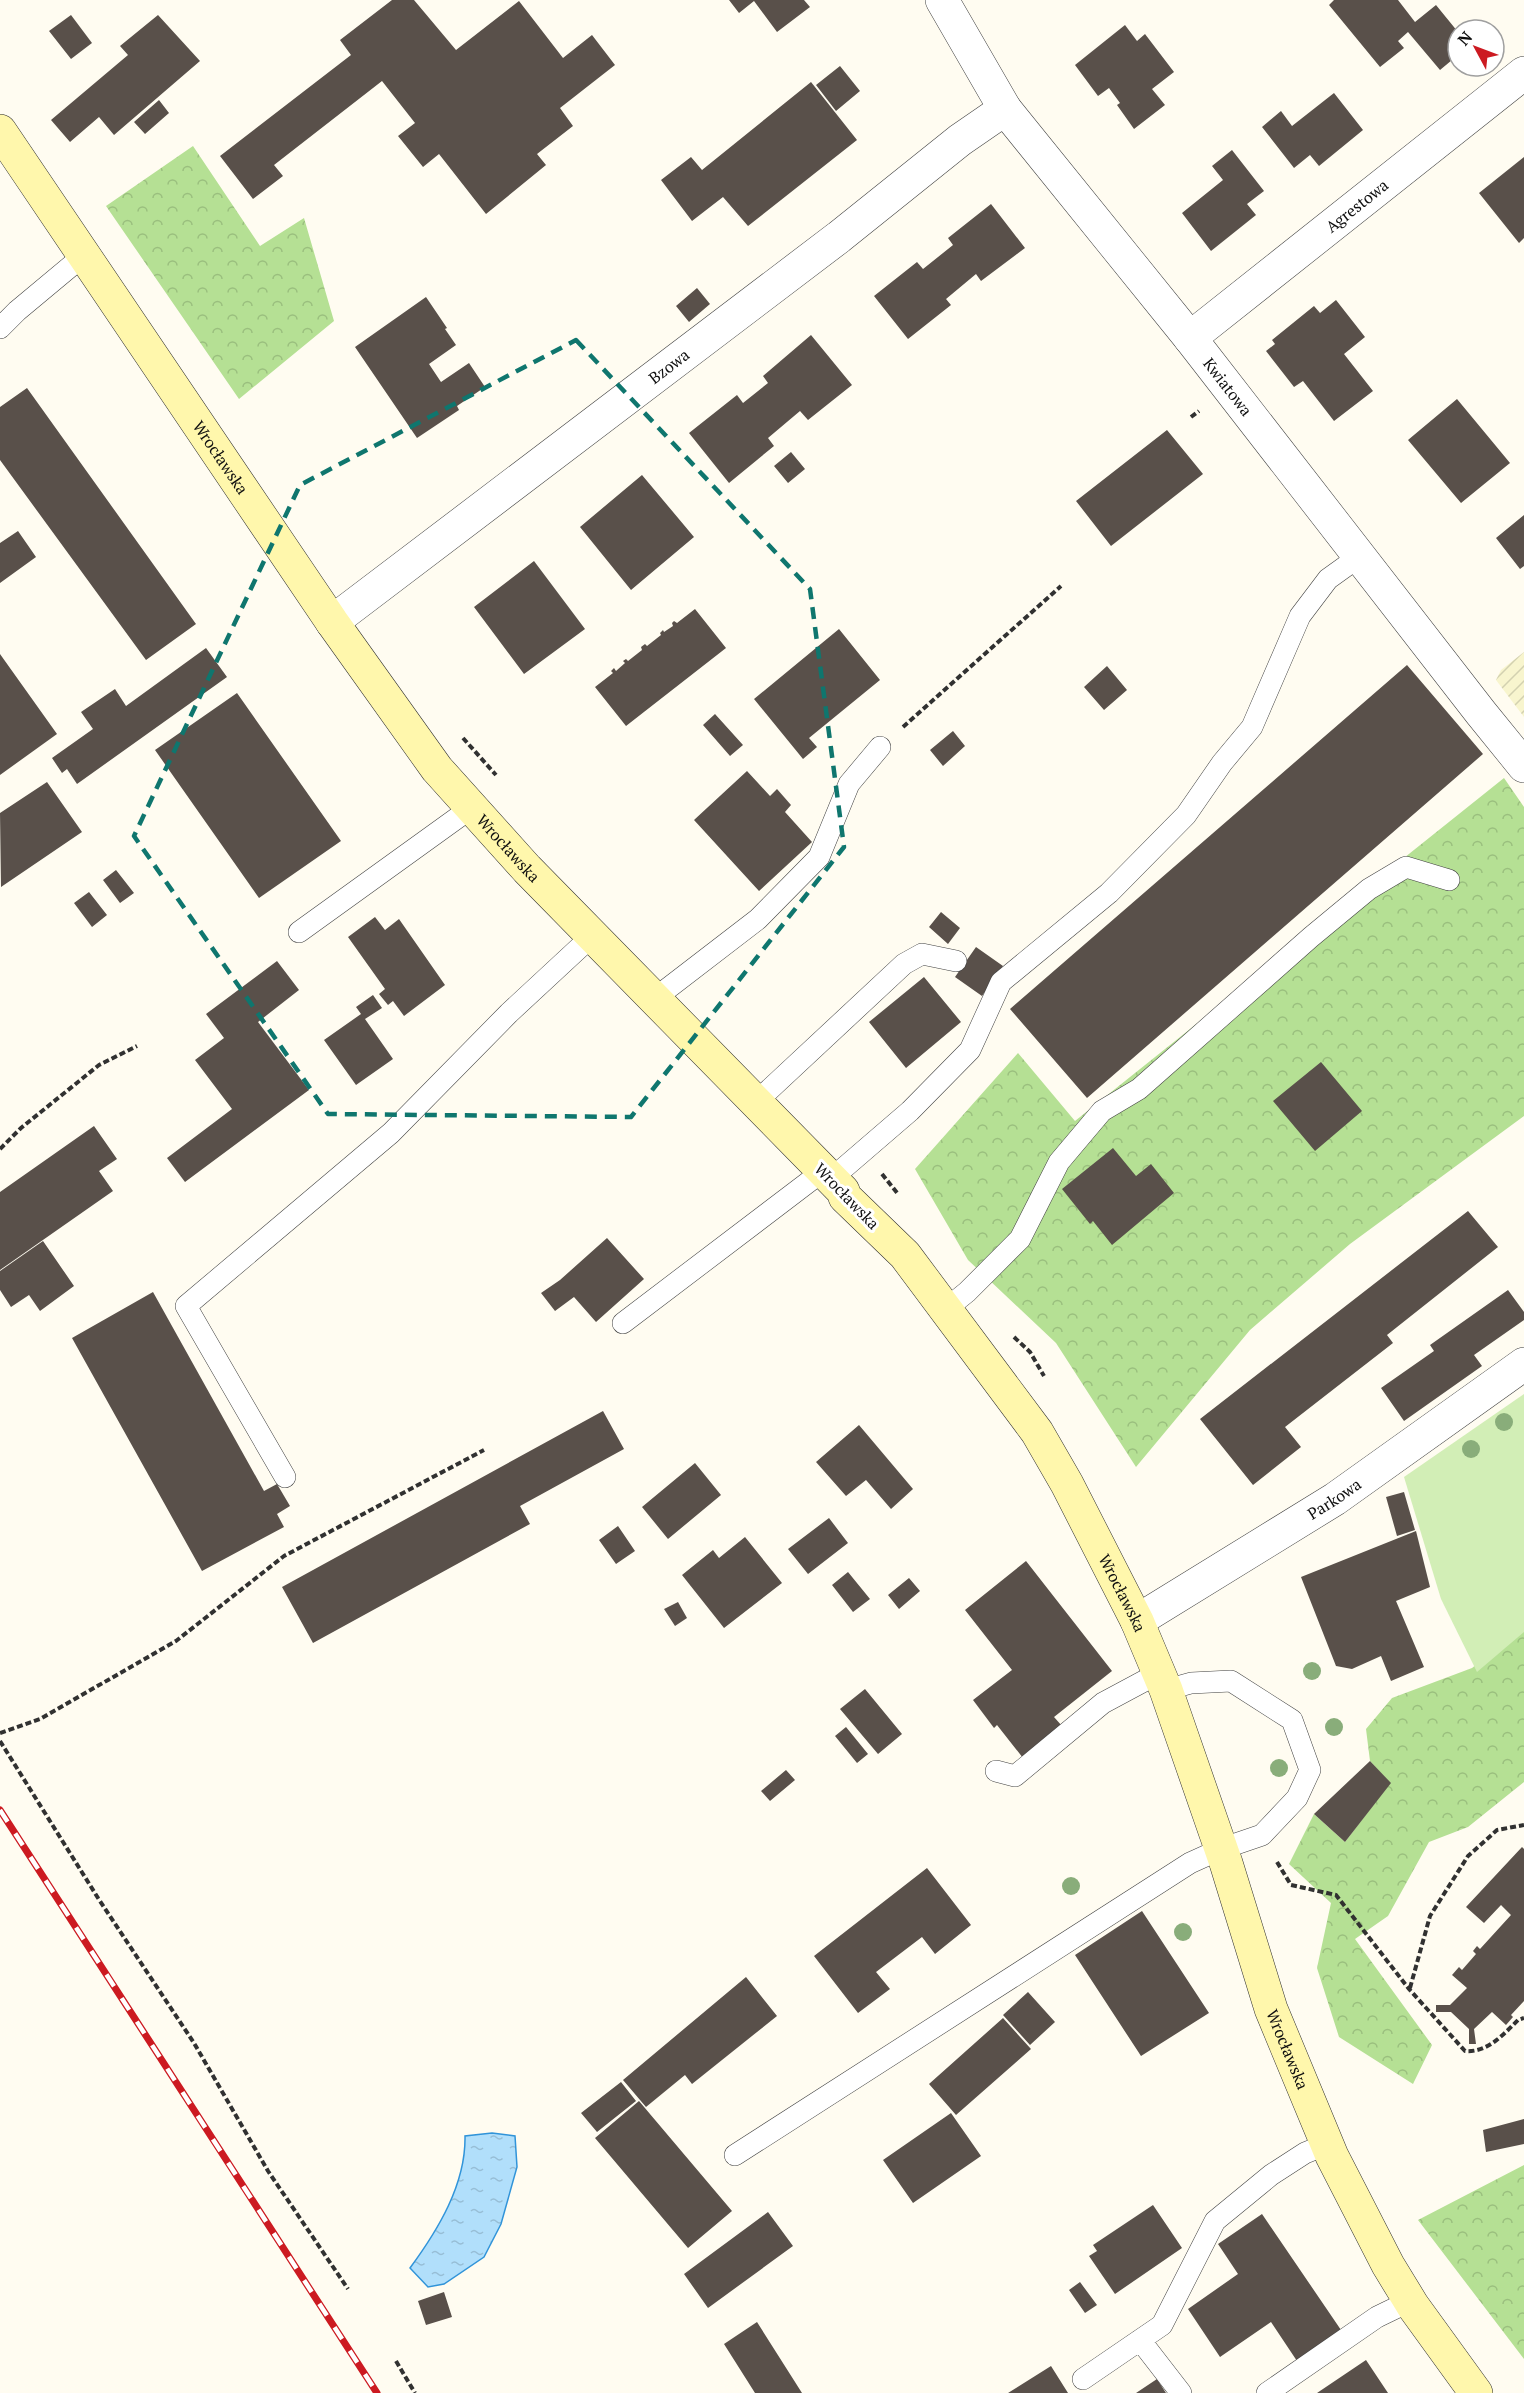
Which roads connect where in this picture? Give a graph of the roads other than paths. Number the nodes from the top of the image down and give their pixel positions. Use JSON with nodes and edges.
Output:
{"nodes":[{"id":1,"x":942,"y":0,"type":"edge"},
{"id":2,"x":1524,"y":74,"type":"edge"},
{"id":3,"x":1005,"y":109,"type":"junction"},
{"id":4,"x":0,"y":131,"type":"edge"},
{"id":5,"x":83,"y":256,"type":"junction"},
{"id":6,"x":0,"y":328,"type":"edge"},
{"id":7,"x":1190,"y":338,"type":"junction"},
{"id":8,"x":1360,"y":556,"type":"junction"},
{"id":9,"x":332,"y":622,"type":"junction"},
{"id":10,"x":880,"y":747,"type":"road end"},
{"id":11,"x":1524,"y":766,"type":"edge"},
{"id":12,"x":471,"y":808,"type":"junction"},
{"id":13,"x":1449,"y":880,"type":"dead end"},
{"id":14,"x":298,"y":932,"type":"dead end"},
{"id":15,"x":592,"y":936,"type":"junction"},
{"id":16,"x":956,"y":961,"type":"dead end"},
{"id":17,"x":654,"y":999,"type":"junction"},
{"id":18,"x":755,"y":1103,"type":"junction"},
{"id":19,"x":827,"y":1175,"type":"junction"},
{"id":20,"x":946,"y":1309,"type":"junction"},
{"id":21,"x":623,"y":1323,"type":"dead end"},
{"id":22,"x":1524,"y":1364,"type":"edge"},
{"id":23,"x":285,"y":1477,"type":"dead end"},
{"id":24,"x":1137,"y":1621,"type":"junction"},
{"id":25,"x":1162,"y":1681,"type":"junction"},
{"id":26,"x":996,"y":1771,"type":"dead end"},
{"id":27,"x":1221,"y":1849,"type":"junction"},
{"id":28,"x":1327,"y":2144,"type":"junction"},
{"id":29,"x":735,"y":2155,"type":"dead end"},
{"id":30,"x":1410,"y":2301,"type":"junction"},
{"id":31,"x":1140,"y":2340,"type":"junction"},
{"id":32,"x":1083,"y":2379,"type":"dead end"},
{"id":33,"x":1181,"y":2393,"type":"edge"},
{"id":34,"x":1267,"y":2393,"type":"edge"},
{"id":35,"x":1476,"y":2393,"type":"edge"}],
"edges":[{"from":1,"to":3,"type":"street","name":"Kwiatowa"},
{"from":2,"to":7,"type":"street","name":"Agrestowa"},
{"from":3,"to":7,"type":"street","name":"Kwiatowa"},
{"from":3,"to":9,"type":"street","name":"Bzowa"},
{"from":4,"to":5,"type":"main road","name":"Wrocławska"},
{"from":5,"to":6,"type":"lane"},
{"from":5,"to":9,"type":"main road","name":"Wrocławska"},
{"from":7,"to":8,"type":"street","name":"Kwiatowa"},
{"from":8,"to":11,"type":"street","name":"Kwiatowa"},
{"from":8,"to":19,"type":"lane"},
{"from":9,"to":12,"type":"main road","name":"Wrocławska"},
{"from":10,"to":17,"type":"lane"},
{"from":12,"to":14,"type":"lane"},
{"from":12,"to":15,"type":"main road","name":"Wrocławska"},
{"from":13,"to":20,"type":"lane"},
{"from":15,"to":17,"type":"main road","name":"Wrocławska"},
{"from":15,"to":23,"type":"lane"},
{"from":16,"to":18,"type":"lane"},
{"from":17,"to":18,"type":"main road","name":"Wrocławska"},
{"from":18,"to":19,"type":"main road","name":"Wrocławska"},
{"from":19,"to":20,"type":"main road","name":"Wrocławska"},
{"from":19,"to":21,"type":"lane"},
{"from":20,"to":24,"type":"main road","name":"Wrocławska"},
{"from":22,"to":24,"type":"street","name":"Parkowa"},
{"from":24,"to":25,"type":"main road","name":"Wrocławska"},
{"from":25,"to":26,"type":"lane"},
{"from":25,"to":27,"type":"main road","name":"Wrocławska"},
{"from":25,"to":27,"type":"lane"},
{"from":27,"to":28,"type":"main road","name":"Wrocławska"},
{"from":27,"to":29,"type":"lane"},
{"from":28,"to":30,"type":"main road","name":"Wrocławska"},
{"from":28,"to":31,"type":"lane"},
{"from":30,"to":34,"type":"lane"},
{"from":30,"to":35,"type":"main road","name":"Wrocławska"},
{"from":31,"to":32,"type":"lane"},
{"from":31,"to":33,"type":"lane"}]}
